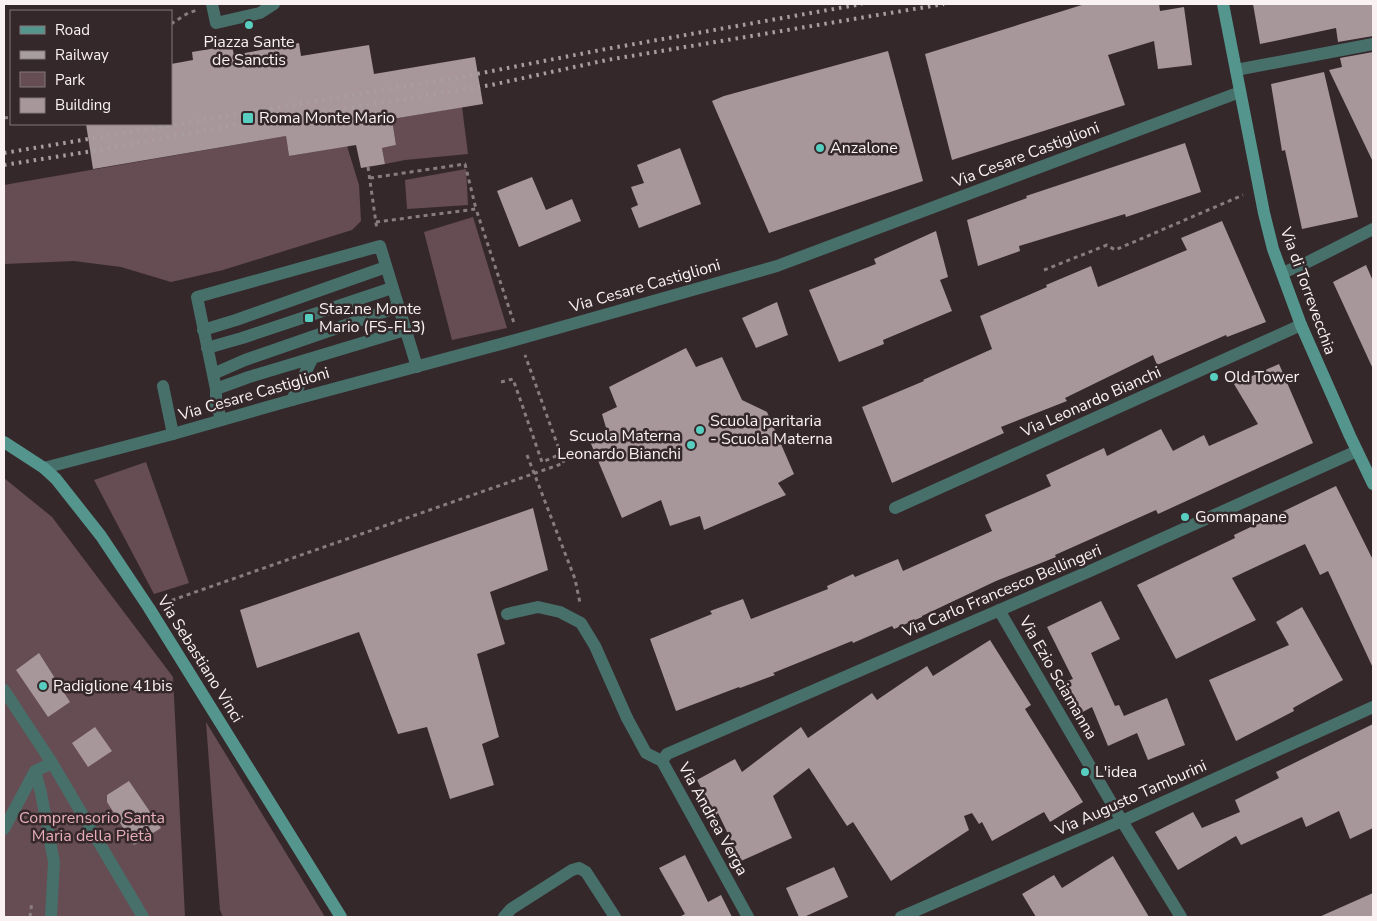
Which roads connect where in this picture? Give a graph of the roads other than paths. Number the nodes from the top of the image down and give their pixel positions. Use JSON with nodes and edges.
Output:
{"nodes":[{"id":1,"x":212,"y":4,"type":"edge"},
{"id":2,"x":274,"y":4,"type":"edge"},
{"id":3,"x":1223,"y":4,"type":"edge"},
{"id":4,"x":1373,"y":44,"type":"edge"},
{"id":5,"x":1236,"y":70,"type":"junction"},
{"id":6,"x":1240,"y":92,"type":"junction"},
{"id":7,"x":1373,"y":229,"type":"edge"},
{"id":8,"x":386,"y":267,"type":"junction"},
{"id":9,"x":1282,"y":274,"type":"junction"},
{"id":10,"x":392,"y":288,"type":"junction"},
{"id":11,"x":398,"y":307,"type":"junction"},
{"id":12,"x":1301,"y":325,"type":"junction"},
{"id":13,"x":203,"y":330,"type":"junction"},
{"id":14,"x":405,"y":330,"type":"junction"},
{"id":15,"x":207,"y":348,"type":"junction"},
{"id":16,"x":312,"y":359,"type":"junction"},
{"id":17,"x":417,"y":367,"type":"junction"},
{"id":18,"x":213,"y":374,"type":"junction"},
{"id":19,"x":163,"y":386,"type":"dead end"},
{"id":20,"x":216,"y":389,"type":"junction"},
{"id":21,"x":292,"y":400,"type":"junction"},
{"id":22,"x":222,"y":420,"type":"junction"},
{"id":23,"x":173,"y":434,"type":"junction"},
{"id":24,"x":4,"y":442,"type":"edge"},
{"id":25,"x":1357,"y":451,"type":"junction"},
{"id":26,"x":44,"y":468,"type":"junction"},
{"id":27,"x":1372,"y":478,"type":"edge"},
{"id":28,"x":895,"y":508,"type":"dead end"},
{"id":29,"x":1000,"y":610,"type":"junction"},
{"id":30,"x":507,"y":614,"type":"dead end"},
{"id":31,"x":4,"y":690,"type":"edge"},
{"id":32,"x":1373,"y":707,"type":"edge"},
{"id":33,"x":662,"y":761,"type":"junction"},
{"id":34,"x":52,"y":763,"type":"junction"},
{"id":35,"x":35,"y":771,"type":"junction"},
{"id":36,"x":1122,"y":821,"type":"junction"},
{"id":37,"x":4,"y":829,"type":"edge"},
{"id":38,"x":51,"y":917,"type":"edge"},
{"id":39,"x":143,"y":917,"type":"edge"},
{"id":40,"x":340,"y":917,"type":"edge"},
{"id":41,"x":504,"y":917,"type":"edge"},
{"id":42,"x":615,"y":917,"type":"edge"},
{"id":43,"x":748,"y":917,"type":"edge"},
{"id":44,"x":901,"y":917,"type":"edge"},
{"id":45,"x":1181,"y":917,"type":"edge"}],
"edges":[{"from":1,"to":2,"type":"street"},
{"from":3,"to":5,"type":"street","name":"Via di Torrevecchia"},
{"from":4,"to":5,"type":"street"},
{"from":5,"to":6,"type":"street","name":"Via di Torrevecchia"},
{"from":6,"to":9,"type":"street","name":"Via di Torrevecchia"},
{"from":6,"to":17,"type":"street","name":"Via Cesare Castiglioni"},
{"from":7,"to":9,"type":"street"},
{"from":8,"to":10,"type":"street"},
{"from":8,"to":13,"type":"street"},
{"from":8,"to":13,"type":"street"},
{"from":9,"to":12,"type":"street","name":"Via di Torrevecchia"},
{"from":10,"to":11,"type":"street"},
{"from":10,"to":15,"type":"street"},
{"from":11,"to":14,"type":"street"},
{"from":11,"to":18,"type":"street"},
{"from":12,"to":25,"type":"street","name":"Via di Torrevecchia"},
{"from":12,"to":28,"type":"street","name":"Via Leonardo Bianchi"},
{"from":13,"to":15,"type":"street"},
{"from":14,"to":16,"type":"street"},
{"from":14,"to":17,"type":"street"},
{"from":15,"to":18,"type":"street"},
{"from":16,"to":20,"type":"street"},
{"from":16,"to":21,"type":"street"},
{"from":17,"to":21,"type":"street","name":"Via Cesare Castiglioni"},
{"from":18,"to":20,"type":"street"},
{"from":19,"to":23,"type":"street"},
{"from":20,"to":22,"type":"street"},
{"from":21,"to":22,"type":"street","name":"Via Cesare Castiglioni"},
{"from":22,"to":23,"type":"street","name":"Via Cesare Castiglioni"},
{"from":23,"to":26,"type":"street","name":"Via Cesare Castiglioni"},
{"from":24,"to":26,"type":"street","name":"Via Sebastiano Vinci"},
{"from":25,"to":27,"type":"street","name":"Via di Torrevecchia"},
{"from":25,"to":29,"type":"street","name":"Via Carlo Francesco Bellingeri"},
{"from":26,"to":40,"type":"street","name":"Via Sebastiano Vinci"},
{"from":29,"to":33,"type":"street","name":"Via Carlo Francesco Bellingeri"},
{"from":29,"to":36,"type":"street","name":"Via Ezio Sciamanna"},
{"from":30,"to":33,"type":"street","name":"Via Andrea Verga"},
{"from":31,"to":34,"type":"street"},
{"from":32,"to":36,"type":"street","name":"Via Augusto Tamburini"},
{"from":33,"to":43,"type":"street","name":"Via Andrea Verga"},
{"from":34,"to":35,"type":"street"},
{"from":34,"to":39,"type":"street"},
{"from":35,"to":37,"type":"street"},
{"from":35,"to":38,"type":"street"},
{"from":36,"to":44,"type":"street","name":"Via Augusto Tamburini"},
{"from":36,"to":45,"type":"street","name":"Via Ezio Sciamanna"},
{"from":41,"to":42,"type":"street"}]}
